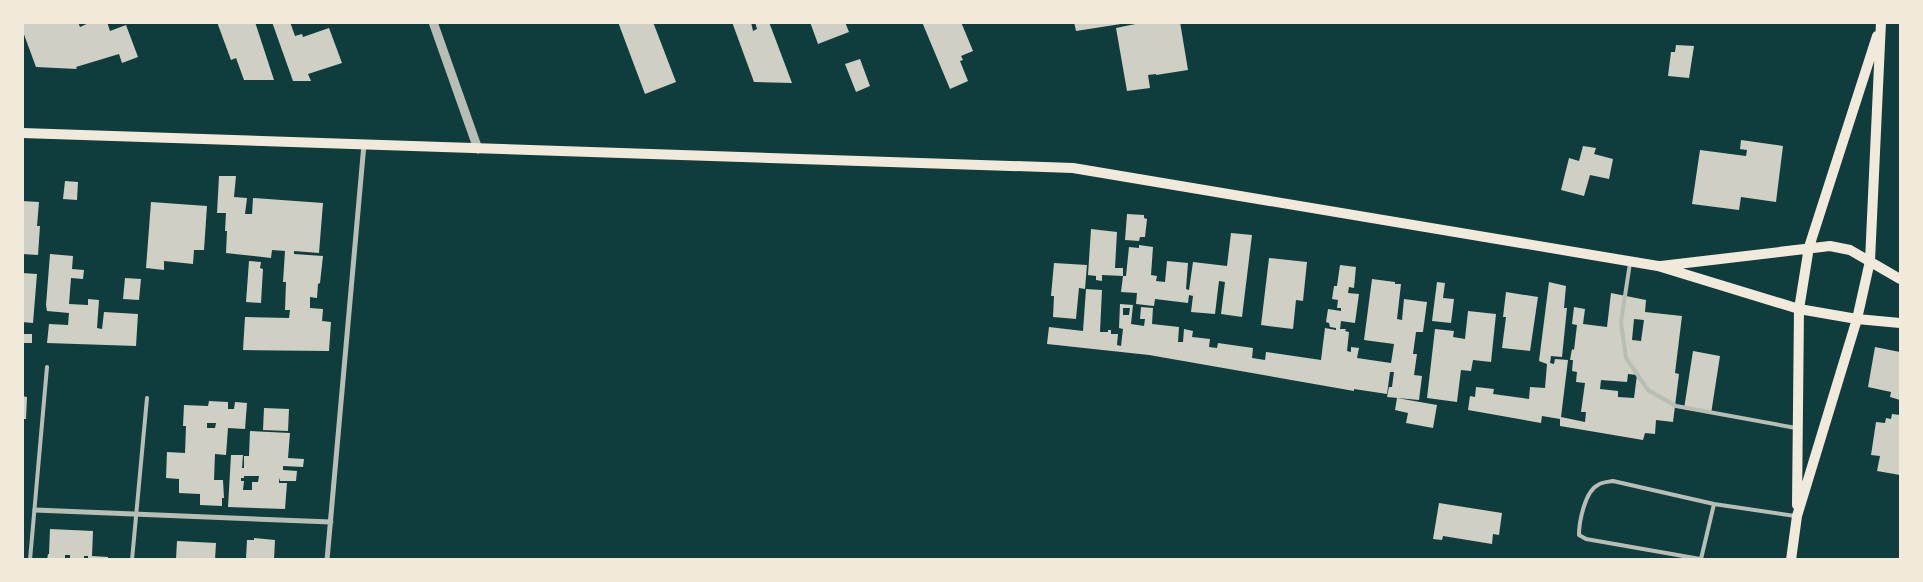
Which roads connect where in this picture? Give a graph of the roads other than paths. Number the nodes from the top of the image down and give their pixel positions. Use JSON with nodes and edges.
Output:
{"nodes":[{"id":1,"x":433,"y":22,"type":"edge"},
{"id":2,"x":1881,"y":23,"type":"edge"},
{"id":3,"x":22,"y":133,"type":"edge"},
{"id":4,"x":364,"y":144,"type":"junction"},
{"id":5,"x":478,"y":149,"type":"junction"},
{"id":6,"x":1809,"y":247,"type":"junction"},
{"id":7,"x":1870,"y":261,"type":"junction"},
{"id":8,"x":1630,"y":262,"type":"junction"},
{"id":9,"x":1658,"y":266,"type":"junction"},
{"id":10,"x":1900,"y":279,"type":"edge"},
{"id":11,"x":1799,"y":309,"type":"junction"},
{"id":12,"x":1857,"y":319,"type":"junction"},
{"id":13,"x":1900,"y":323,"type":"edge"},
{"id":14,"x":47,"y":367,"type":"dead end"},
{"id":15,"x":147,"y":398,"type":"dead end"},
{"id":16,"x":1798,"y":429,"type":"junction"},
{"id":17,"x":1714,"y":504,"type":"junction"},
{"id":18,"x":34,"y":510,"type":"junction"},
{"id":19,"x":136,"y":514,"type":"junction"},
{"id":20,"x":1798,"y":516,"type":"junction"},
{"id":21,"x":331,"y":522,"type":"junction"},
{"id":22,"x":1701,"y":559,"type":"edge"},
{"id":23,"x":30,"y":560,"type":"edge"},
{"id":24,"x":132,"y":560,"type":"edge"},
{"id":25,"x":327,"y":560,"type":"edge"},
{"id":26,"x":1706,"y":560,"type":"edge"},
{"id":27,"x":1791,"y":560,"type":"edge"}],
"edges":[{"from":1,"to":5,"type":"street"},
{"from":2,"to":6,"type":"main road"},
{"from":2,"to":7,"type":"main road"},
{"from":3,"to":4,"type":"main road"},
{"from":4,"to":5,"type":"main road"},
{"from":4,"to":21,"type":"street"},
{"from":5,"to":8,"type":"main road"},
{"from":6,"to":7,"type":"main road"},
{"from":6,"to":9,"type":"main road"},
{"from":6,"to":11,"type":"main road"},
{"from":7,"to":10,"type":"main road"},
{"from":7,"to":12,"type":"main road"},
{"from":8,"to":9,"type":"main road"},
{"from":8,"to":16,"type":"lane"},
{"from":9,"to":11,"type":"main road"},
{"from":11,"to":12,"type":"main road"},
{"from":11,"to":16,"type":"main road"},
{"from":12,"to":13,"type":"main road"},
{"from":12,"to":20,"type":"main road"},
{"from":14,"to":18,"type":"lane"},
{"from":15,"to":19,"type":"lane"},
{"from":16,"to":20,"type":"main road"},
{"from":17,"to":20,"type":"lane"},
{"from":17,"to":22,"type":"lane"},
{"from":17,"to":22,"type":"lane"},
{"from":18,"to":19,"type":"street"},
{"from":18,"to":23,"type":"lane"},
{"from":19,"to":21,"type":"street"},
{"from":19,"to":24,"type":"lane"},
{"from":20,"to":27,"type":"main road"},
{"from":21,"to":25,"type":"street"},
{"from":22,"to":26,"type":"lane"}]}
